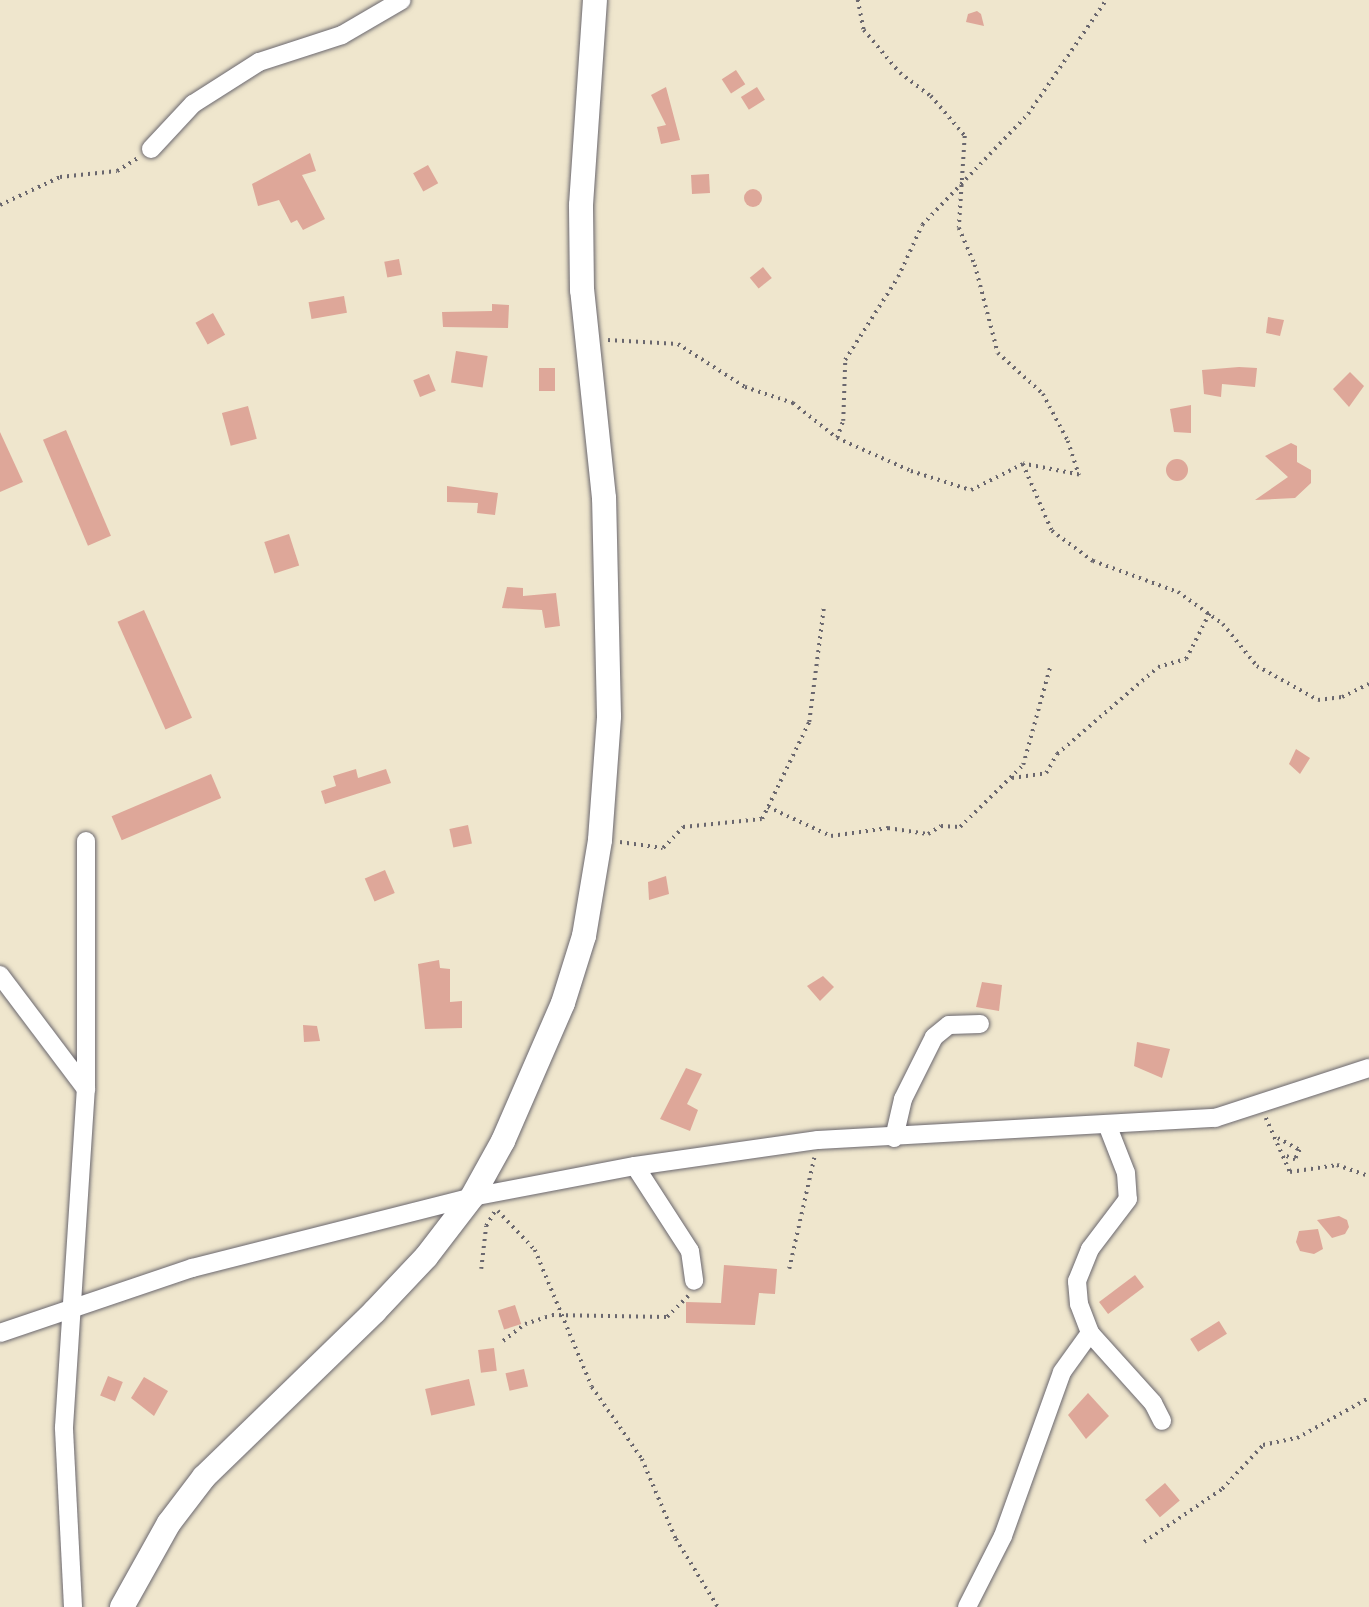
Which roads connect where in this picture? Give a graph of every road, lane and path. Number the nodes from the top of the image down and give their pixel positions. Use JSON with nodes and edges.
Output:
{"nodes":[{"id":1,"x":402,"y":0,"type":"edge"},
{"id":2,"x":595,"y":0,"type":"edge"},
{"id":3,"x":858,"y":0,"type":"edge"},
{"id":4,"x":1106,"y":0,"type":"edge"},
{"id":5,"x":151,"y":149,"type":"joint"},
{"id":6,"x":961,"y":181,"type":"junction"},
{"id":7,"x":0,"y":205,"type":"edge"},
{"id":8,"x":586,"y":341,"type":"junction"},
{"id":9,"x":837,"y":439,"type":"junction"},
{"id":10,"x":1023,"y":464,"type":"junction"},
{"id":11,"x":824,"y":605,"type":"dead end"},
{"id":12,"x":1209,"y":614,"type":"junction"},
{"id":13,"x":1050,"y":667,"type":"dead end"},
{"id":14,"x":1369,"y":684,"type":"edge"},
{"id":15,"x":1010,"y":778,"type":"junction"},
{"id":16,"x":768,"y":807,"type":"junction"},
{"id":17,"x":600,"y":840,"type":"junction"},
{"id":18,"x":86,"y":841,"type":"dead end"},
{"id":19,"x":0,"y":975,"type":"edge"},
{"id":20,"x":980,"y":1024,"type":"dead end"},
{"id":21,"x":1369,"y":1068,"type":"edge"},
{"id":22,"x":86,"y":1089,"type":"junction"},
{"id":23,"x":1258,"y":1104,"type":"junction"},
{"id":24,"x":1108,"y":1127,"type":"junction"},
{"id":25,"x":1276,"y":1137,"type":"junction"},
{"id":26,"x":894,"y":1138,"type":"junction"},
{"id":27,"x":818,"y":1140,"type":"junction"},
{"id":28,"x":1284,"y":1156,"type":"junction"},
{"id":29,"x":635,"y":1166,"type":"junction"},
{"id":30,"x":1369,"y":1176,"type":"edge"},
{"id":31,"x":487,"y":1201,"type":"junction"},
{"id":32,"x":481,"y":1269,"type":"dead end"},
{"id":33,"x":789,"y":1269,"type":"dead end"},
{"id":34,"x":694,"y":1281,"type":"joint"},
{"id":35,"x":68,"y":1308,"type":"junction"},
{"id":36,"x":563,"y":1316,"type":"junction"},
{"id":37,"x":0,"y":1333,"type":"edge"},
{"id":38,"x":1090,"y":1333,"type":"junction"},
{"id":39,"x":503,"y":1341,"type":"dead end"},
{"id":40,"x":1369,"y":1398,"type":"edge"},
{"id":41,"x":1163,"y":1421,"type":"dead end"},
{"id":42,"x":1144,"y":1542,"type":"dead end"},
{"id":43,"x":73,"y":1607,"type":"edge"},
{"id":44,"x":122,"y":1607,"type":"edge"},
{"id":45,"x":718,"y":1607,"type":"edge"},
{"id":46,"x":967,"y":1607,"type":"edge"}],
"edges":[{"from":1,"to":5,"type":"street"},
{"from":2,"to":8,"type":"street"},
{"from":3,"to":6,"type":"path"},
{"from":4,"to":6,"type":"path"},
{"from":5,"to":7,"type":"path"},
{"from":6,"to":9,"type":"path"},
{"from":6,"to":10,"type":"path"},
{"from":8,"to":9,"type":"path"},
{"from":8,"to":17,"type":"street"},
{"from":9,"to":10,"type":"path"},
{"from":10,"to":12,"type":"path"},
{"from":11,"to":16,"type":"path"},
{"from":12,"to":14,"type":"path"},
{"from":12,"to":15,"type":"path"},
{"from":13,"to":15,"type":"path"},
{"from":15,"to":16,"type":"path"},
{"from":16,"to":17,"type":"path"},
{"from":17,"to":31,"type":"street"},
{"from":18,"to":22,"type":"street"},
{"from":19,"to":22,"type":"street"},
{"from":20,"to":26,"type":"street"},
{"from":21,"to":23,"type":"street"},
{"from":22,"to":35,"type":"street"},
{"from":23,"to":24,"type":"street"},
{"from":23,"to":25,"type":"path"},
{"from":24,"to":26,"type":"street"},
{"from":24,"to":38,"type":"street"},
{"from":25,"to":28,"type":"path"},
{"from":25,"to":28,"type":"path"},
{"from":26,"to":27,"type":"street"},
{"from":27,"to":29,"type":"street"},
{"from":27,"to":33,"type":"path"},
{"from":28,"to":30,"type":"path"},
{"from":29,"to":31,"type":"street"},
{"from":29,"to":34,"type":"street"},
{"from":31,"to":32,"type":"path"},
{"from":31,"to":35,"type":"street"},
{"from":31,"to":36,"type":"path"},
{"from":31,"to":44,"type":"street"},
{"from":34,"to":36,"type":"path"},
{"from":35,"to":37,"type":"street"},
{"from":35,"to":43,"type":"street"},
{"from":36,"to":39,"type":"path"},
{"from":36,"to":45,"type":"path"},
{"from":38,"to":41,"type":"street"},
{"from":38,"to":46,"type":"street"},
{"from":40,"to":42,"type":"path"}]}
